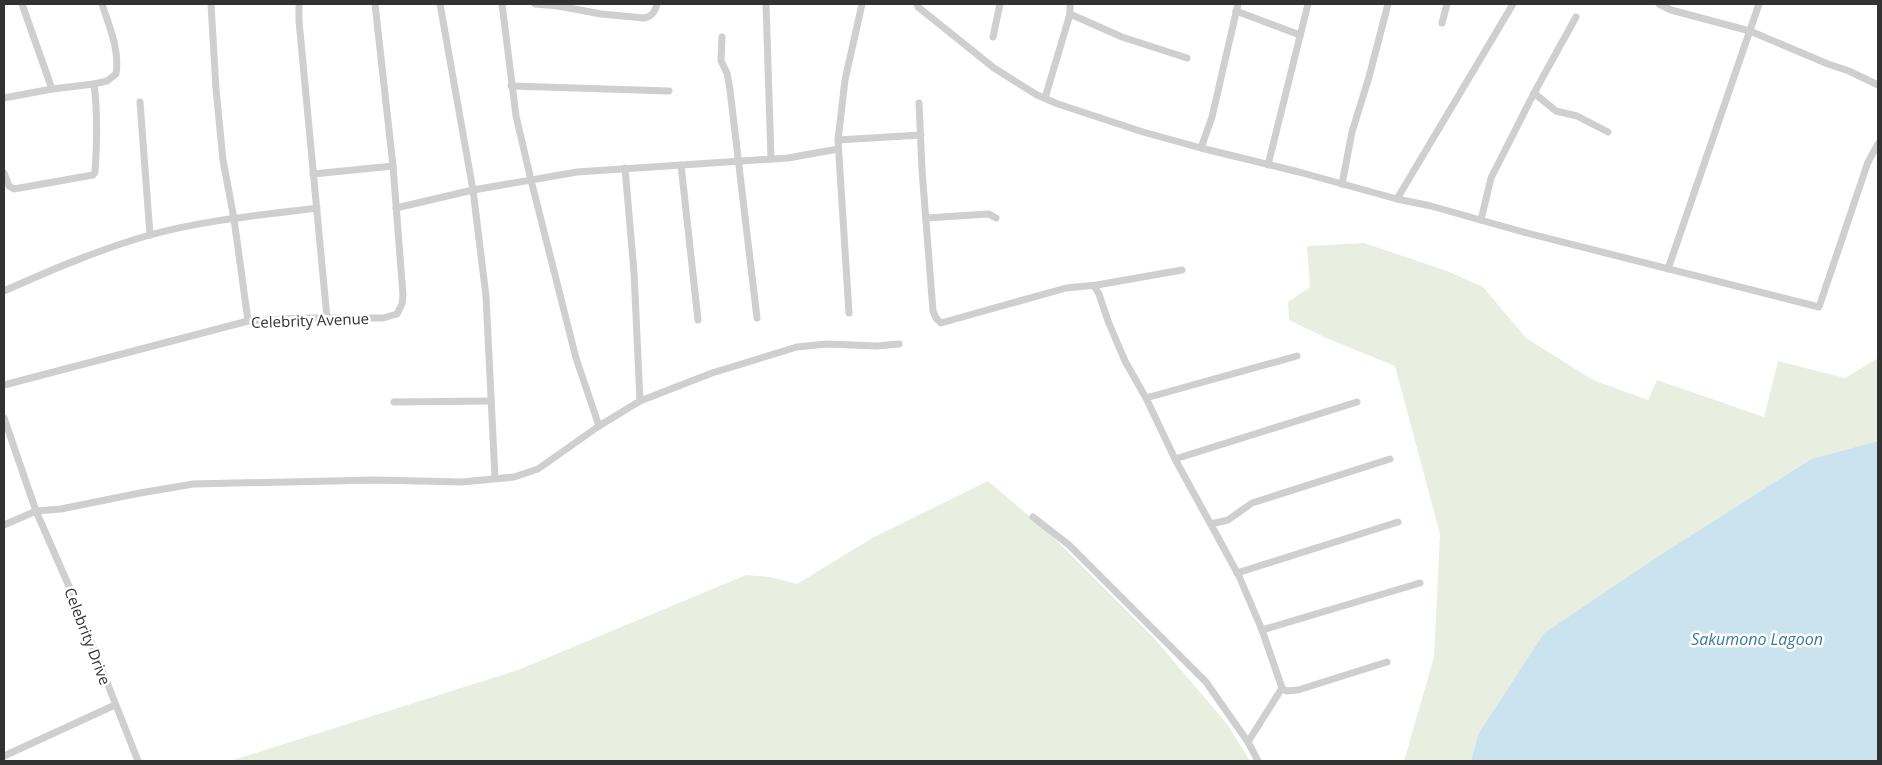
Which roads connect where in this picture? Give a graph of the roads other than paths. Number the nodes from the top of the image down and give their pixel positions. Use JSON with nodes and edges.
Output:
{"nodes":[{"id":1,"x":22,"y":4,"type":"edge"},
{"id":2,"x":102,"y":4,"type":"edge"},
{"id":3,"x":212,"y":4,"type":"edge"},
{"id":4,"x":299,"y":4,"type":"edge"},
{"id":5,"x":375,"y":4,"type":"edge"},
{"id":6,"x":440,"y":4,"type":"edge"},
{"id":7,"x":502,"y":4,"type":"edge"},
{"id":8,"x":535,"y":4,"type":"edge"},
{"id":9,"x":657,"y":4,"type":"edge"},
{"id":10,"x":766,"y":4,"type":"edge"},
{"id":11,"x":862,"y":4,"type":"edge"},
{"id":12,"x":916,"y":4,"type":"edge"},
{"id":13,"x":1000,"y":4,"type":"edge"},
{"id":14,"x":1070,"y":4,"type":"edge"},
{"id":15,"x":1308,"y":4,"type":"edge"},
{"id":16,"x":1388,"y":4,"type":"edge"},
{"id":17,"x":1447,"y":4,"type":"edge"},
{"id":18,"x":1514,"y":4,"type":"edge"},
{"id":19,"x":1659,"y":4,"type":"edge"},
{"id":20,"x":1759,"y":4,"type":"edge"},
{"id":21,"x":558,"y":5,"type":"edge"},
{"id":22,"x":1237,"y":7,"type":"edge"},
{"id":23,"x":1672,"y":7,"type":"edge"},
{"id":24,"x":1070,"y":14,"type":"junction"},
{"id":25,"x":1576,"y":17,"type":"dead end"},
{"id":26,"x":1442,"y":23,"type":"dead end"},
{"id":27,"x":1750,"y":31,"type":"junction"},
{"id":28,"x":1300,"y":35,"type":"junction"},
{"id":29,"x":722,"y":37,"type":"dead end"},
{"id":30,"x":993,"y":37,"type":"dead end"},
{"id":31,"x":1187,"y":58,"type":"dead end"},
{"id":32,"x":94,"y":84,"type":"junction"},
{"id":33,"x":1878,"y":85,"type":"edge"},
{"id":34,"x":511,"y":86,"type":"junction"},
{"id":35,"x":52,"y":89,"type":"junction"},
{"id":36,"x":669,"y":91,"type":"dead end"},
{"id":37,"x":1534,"y":94,"type":"junction"},
{"id":38,"x":4,"y":98,"type":"edge"},
{"id":39,"x":1045,"y":98,"type":"junction"},
{"id":40,"x":140,"y":102,"type":"dead end"},
{"id":41,"x":920,"y":103,"type":"dead end"},
{"id":42,"x":1608,"y":132,"type":"dead end"},
{"id":43,"x":921,"y":136,"type":"junction"},
{"id":44,"x":838,"y":140,"type":"junction"},
{"id":45,"x":1878,"y":144,"type":"edge"},
{"id":46,"x":1201,"y":148,"type":"junction"},
{"id":47,"x":838,"y":149,"type":"junction"},
{"id":48,"x":771,"y":159,"type":"junction"},
{"id":49,"x":738,"y":161,"type":"junction"},
{"id":50,"x":1268,"y":165,"type":"junction"},
{"id":51,"x":393,"y":166,"type":"junction"},
{"id":52,"x":681,"y":166,"type":"junction"},
{"id":53,"x":625,"y":168,"type":"junction"},
{"id":54,"x":4,"y":173,"type":"edge"},
{"id":55,"x":313,"y":174,"type":"junction"},
{"id":56,"x":531,"y":180,"type":"junction"},
{"id":57,"x":1342,"y":184,"type":"junction"},
{"id":58,"x":473,"y":190,"type":"junction"},
{"id":59,"x":1397,"y":200,"type":"junction"},
{"id":60,"x":316,"y":208,"type":"junction"},
{"id":61,"x":396,"y":208,"type":"junction"},
{"id":62,"x":926,"y":218,"type":"junction"},
{"id":63,"x":996,"y":218,"type":"dead end"},
{"id":64,"x":234,"y":219,"type":"junction"},
{"id":65,"x":1481,"y":220,"type":"junction"},
{"id":66,"x":150,"y":235,"type":"junction"},
{"id":67,"x":1668,"y":269,"type":"junction"},
{"id":68,"x":1182,"y":270,"type":"dead end"},
{"id":69,"x":1094,"y":286,"type":"junction"},
{"id":70,"x":4,"y":291,"type":"edge"},
{"id":71,"x":849,"y":313,"type":"dead end"},
{"id":72,"x":327,"y":318,"type":"junction"},
{"id":73,"x":757,"y":318,"type":"dead end"},
{"id":74,"x":698,"y":320,"type":"dead end"},
{"id":75,"x":248,"y":321,"type":"junction"},
{"id":76,"x":899,"y":344,"type":"dead end"},
{"id":77,"x":1298,"y":356,"type":"dead end"},
{"id":78,"x":4,"y":386,"type":"edge"},
{"id":79,"x":1146,"y":398,"type":"junction"},
{"id":80,"x":491,"y":401,"type":"junction"},
{"id":81,"x":640,"y":401,"type":"junction"},
{"id":82,"x":394,"y":402,"type":"dead end"},
{"id":83,"x":1358,"y":402,"type":"dead end"},
{"id":84,"x":4,"y":418,"type":"edge"},
{"id":85,"x":599,"y":426,"type":"junction"},
{"id":86,"x":1390,"y":458,"type":"dead end"},
{"id":87,"x":1175,"y":459,"type":"junction"},
{"id":88,"x":495,"y":478,"type":"junction"},
{"id":89,"x":36,"y":511,"type":"junction"},
{"id":90,"x":1033,"y":517,"type":"dead end"},
{"id":91,"x":1398,"y":522,"type":"dead end"},
{"id":92,"x":1212,"y":524,"type":"junction"},
{"id":93,"x":4,"y":525,"type":"edge"},
{"id":94,"x":1237,"y":573,"type":"junction"},
{"id":95,"x":1420,"y":583,"type":"dead end"},
{"id":96,"x":1262,"y":630,"type":"junction"},
{"id":97,"x":1387,"y":662,"type":"dead end"},
{"id":98,"x":1282,"y":688,"type":"junction"},
{"id":99,"x":115,"y":705,"type":"junction"},
{"id":100,"x":1248,"y":742,"type":"junction"},
{"id":101,"x":4,"y":756,"type":"edge"},
{"id":102,"x":138,"y":761,"type":"edge"},
{"id":103,"x":1258,"y":761,"type":"edge"}],
"edges":[{"from":1,"to":35,"type":"street"},
{"from":2,"to":32,"type":"street"},
{"from":3,"to":64,"type":"street"},
{"from":4,"to":55,"type":"street"},
{"from":5,"to":51,"type":"street"},
{"from":6,"to":58,"type":"street"},
{"from":7,"to":34,"type":"street"},
{"from":8,"to":21,"type":"street"},
{"from":9,"to":21,"type":"street"},
{"from":10,"to":48,"type":"street"},
{"from":11,"to":44,"type":"street"},
{"from":12,"to":39,"type":"street"},
{"from":13,"to":30,"type":"street"},
{"from":14,"to":24,"type":"street"},
{"from":15,"to":28,"type":"street"},
{"from":16,"to":57,"type":"street"},
{"from":17,"to":26,"type":"street"},
{"from":18,"to":59,"type":"street"},
{"from":19,"to":23,"type":"street"},
{"from":20,"to":27,"type":"street"},
{"from":22,"to":28,"type":"street"},
{"from":22,"to":46,"type":"street"},
{"from":23,"to":27,"type":"street"},
{"from":24,"to":31,"type":"street"},
{"from":24,"to":39,"type":"street"},
{"from":25,"to":37,"type":"street"},
{"from":27,"to":33,"type":"street"},
{"from":27,"to":67,"type":"street"},
{"from":28,"to":50,"type":"street"},
{"from":29,"to":49,"type":"street"},
{"from":32,"to":35,"type":"street"},
{"from":32,"to":54,"type":"street"},
{"from":34,"to":36,"type":"street"},
{"from":34,"to":56,"type":"street"},
{"from":35,"to":38,"type":"street"},
{"from":37,"to":42,"type":"street"},
{"from":37,"to":65,"type":"street"},
{"from":39,"to":46,"type":"street"},
{"from":40,"to":66,"type":"street"},
{"from":41,"to":43,"type":"street"},
{"from":43,"to":44,"type":"street"},
{"from":43,"to":62,"type":"street"},
{"from":44,"to":47,"type":"street"},
{"from":45,"to":67,"type":"street"},
{"from":46,"to":50,"type":"street"},
{"from":47,"to":48,"type":"street"},
{"from":47,"to":71,"type":"street"},
{"from":48,"to":49,"type":"street"},
{"from":49,"to":52,"type":"street"},
{"from":49,"to":73,"type":"street"},
{"from":50,"to":57,"type":"street"},
{"from":51,"to":55,"type":"street"},
{"from":51,"to":61,"type":"street"},
{"from":52,"to":53,"type":"street"},
{"from":52,"to":74,"type":"street"},
{"from":53,"to":56,"type":"street"},
{"from":53,"to":81,"type":"street"},
{"from":55,"to":60,"type":"street"},
{"from":56,"to":58,"type":"street"},
{"from":56,"to":85,"type":"street"},
{"from":57,"to":59,"type":"street"},
{"from":58,"to":61,"type":"street"},
{"from":58,"to":80,"type":"street"},
{"from":59,"to":65,"type":"street"},
{"from":60,"to":64,"type":"street"},
{"from":60,"to":72,"type":"street"},
{"from":61,"to":72,"type":"street","name":"Celebrity Avenue"},
{"from":62,"to":63,"type":"street"},
{"from":62,"to":69,"type":"street"},
{"from":64,"to":66,"type":"street"},
{"from":64,"to":75,"type":"street"},
{"from":65,"to":67,"type":"street"},
{"from":66,"to":70,"type":"street"},
{"from":68,"to":69,"type":"street"},
{"from":69,"to":79,"type":"street"},
{"from":72,"to":75,"type":"street","name":"Celebrity Avenue"},
{"from":75,"to":78,"type":"street","name":"Celebrity Avenue"},
{"from":76,"to":81,"type":"street"},
{"from":77,"to":79,"type":"street"},
{"from":79,"to":87,"type":"street"},
{"from":80,"to":82,"type":"street"},
{"from":80,"to":88,"type":"street"},
{"from":81,"to":85,"type":"street"},
{"from":83,"to":87,"type":"street"},
{"from":84,"to":89,"type":"street","name":"Celebrity Drive"},
{"from":85,"to":88,"type":"street"},
{"from":86,"to":92,"type":"street"},
{"from":87,"to":92,"type":"street"},
{"from":88,"to":89,"type":"street"},
{"from":89,"to":93,"type":"street"},
{"from":89,"to":99,"type":"street","name":"Celebrity Drive"},
{"from":90,"to":100,"type":"street"},
{"from":91,"to":94,"type":"street"},
{"from":92,"to":94,"type":"street"},
{"from":94,"to":96,"type":"street"},
{"from":95,"to":96,"type":"street"},
{"from":96,"to":98,"type":"street"},
{"from":97,"to":98,"type":"street"},
{"from":98,"to":100,"type":"street"},
{"from":99,"to":101,"type":"street"},
{"from":99,"to":102,"type":"street","name":"Celebrity Drive"},
{"from":100,"to":103,"type":"street"}]}
